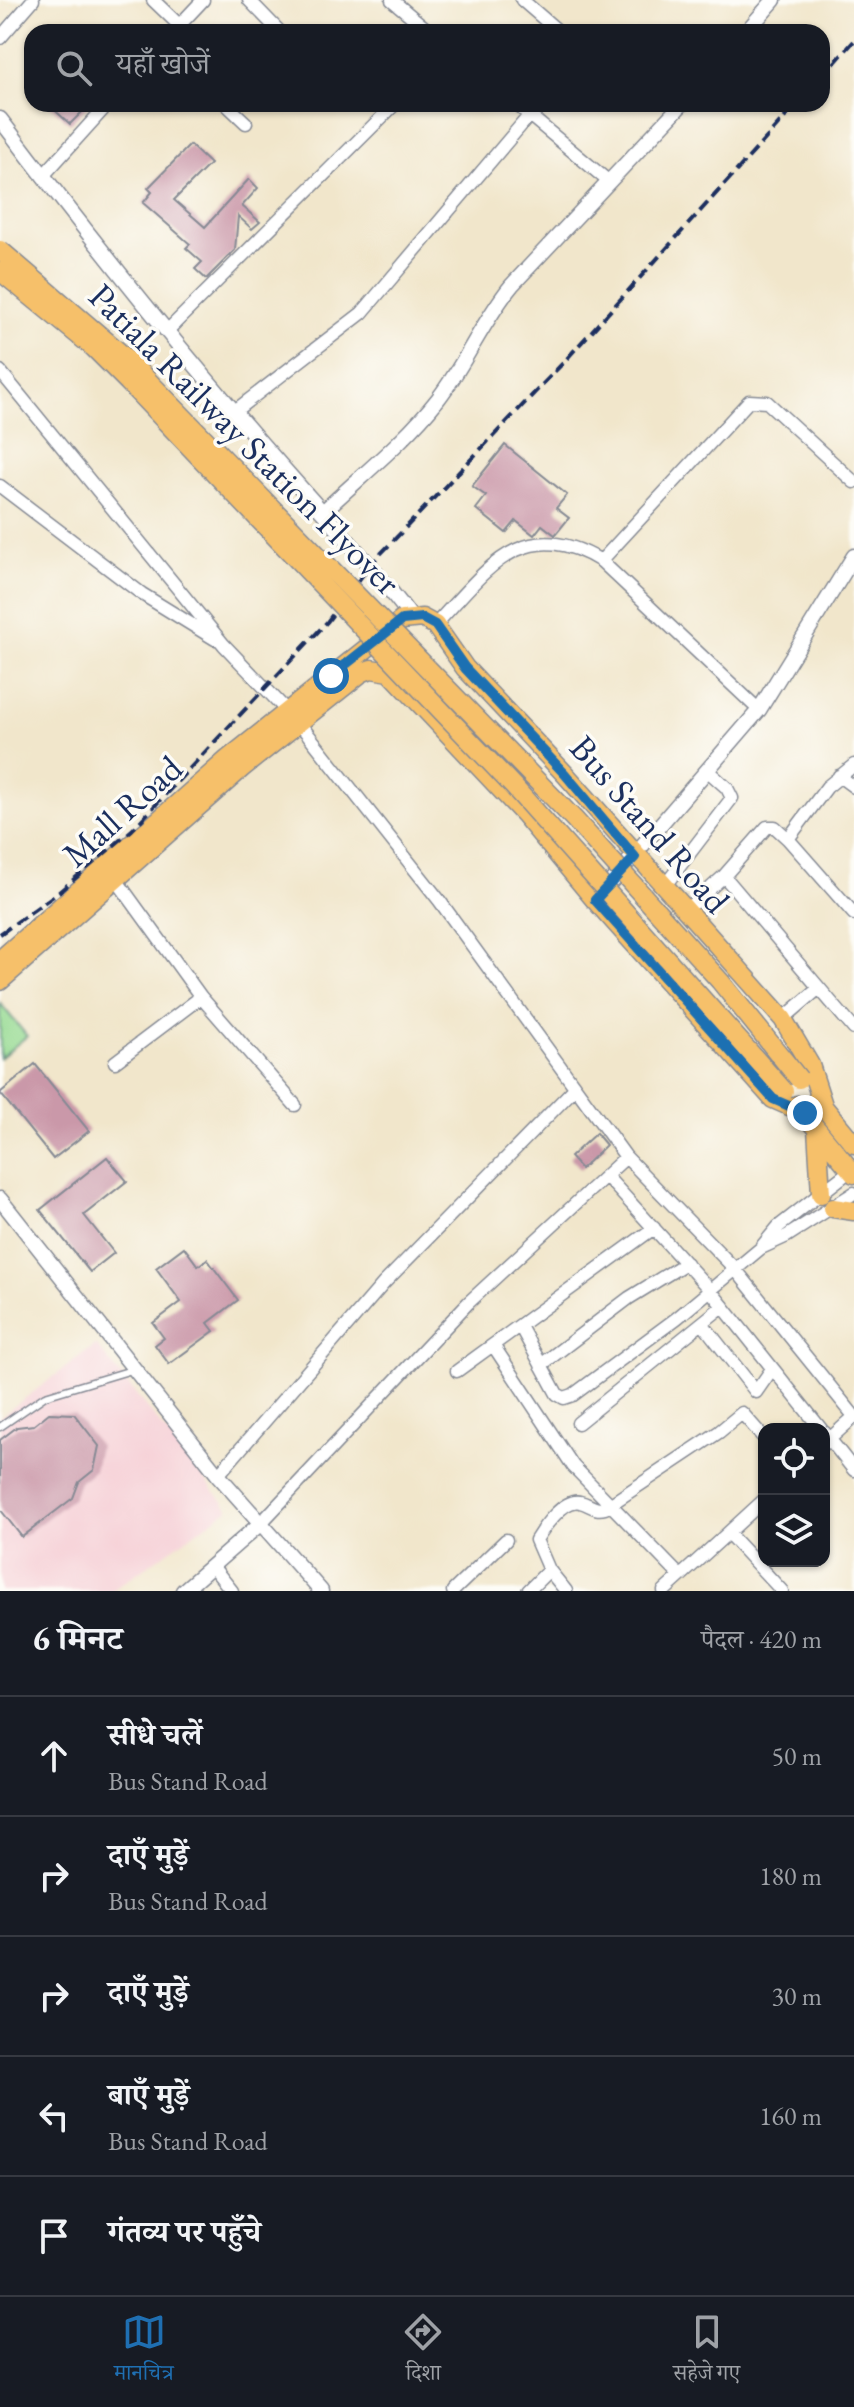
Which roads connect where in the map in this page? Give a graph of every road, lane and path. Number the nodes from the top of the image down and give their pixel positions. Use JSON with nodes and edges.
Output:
{"nodes":[{"id":1,"x":33,"y":0,"type":"edge"},
{"id":2,"x":153,"y":0,"type":"edge"},
{"id":3,"x":203,"y":0,"type":"edge"},
{"id":4,"x":249,"y":0,"type":"edge"},
{"id":5,"x":392,"y":0,"type":"edge"},
{"id":6,"x":522,"y":0,"type":"edge"},
{"id":7,"x":774,"y":0,"type":"edge"},
{"id":8,"x":173,"y":24,"type":"edge"},
{"id":9,"x":180,"y":24,"type":"edge"},
{"id":10,"x":272,"y":24,"type":"edge"},
{"id":11,"x":420,"y":24,"type":"edge"},
{"id":12,"x":550,"y":24,"type":"edge"},
{"id":13,"x":753,"y":24,"type":"edge"},
{"id":14,"x":0,"y":38,"type":"edge"},
{"id":15,"x":101,"y":112,"type":"edge"},
{"id":16,"x":234,"y":112,"type":"edge"},
{"id":17,"x":387,"y":112,"type":"edge"},
{"id":18,"x":526,"y":112,"type":"edge"},
{"id":19,"x":532,"y":112,"type":"edge"},
{"id":20,"x":674,"y":112,"type":"edge"},
{"id":21,"x":530,"y":115,"type":"junction"},
{"id":22,"x":0,"y":119,"type":"edge"},
{"id":23,"x":246,"y":123,"type":"dead end"},
{"id":24,"x":43,"y":176,"type":"junction"},
{"id":25,"x":608,"y":181,"type":"junction"},
{"id":26,"x":0,"y":250,"type":"edge"},
{"id":27,"x":0,"y":271,"type":"edge"},
{"id":28,"x":168,"y":330,"type":"junction"},
{"id":29,"x":0,"y":371,"type":"edge"},
{"id":30,"x":236,"y":410,"type":"junction"},
{"id":31,"x":854,"y":482,"type":"edge"},
{"id":32,"x":0,"y":486,"type":"edge"},
{"id":33,"x":323,"y":512,"type":"junction"},
{"id":34,"x":854,"y":556,"type":"edge"},
{"id":35,"x":601,"y":561,"type":"junction"},
{"id":36,"x":411,"y":617,"type":"junction"},
{"id":37,"x":435,"y":625,"type":"junction"},
{"id":38,"x":224,"y":645,"type":"junction"},
{"id":39,"x":759,"y":710,"type":"junction"},
{"id":40,"x":293,"y":717,"type":"junction"},
{"id":41,"x":854,"y":765,"type":"edge"},
{"id":42,"x":708,"y":771,"type":"junction"},
{"id":43,"x":839,"y":776,"type":"junction"},
{"id":44,"x":854,"y":787,"type":"edge"},
{"id":45,"x":788,"y":839,"type":"junction"},
{"id":46,"x":635,"y":857,"type":"junction"},
{"id":47,"x":724,"y":876,"type":"junction"},
{"id":48,"x":115,"y":878,"type":"junction"},
{"id":49,"x":663,"y":888,"type":"junction"},
{"id":50,"x":595,"y":900,"type":"junction"},
{"id":51,"x":684,"y":912,"type":"junction"},
{"id":52,"x":854,"y":914,"type":"edge"},
{"id":53,"x":0,"y":960,"type":"edge"},
{"id":54,"x":0,"y":981,"type":"edge"},
{"id":55,"x":818,"y":989,"type":"junction"},
{"id":56,"x":201,"y":997,"type":"junction"},
{"id":57,"x":783,"y":1019,"type":"junction"},
{"id":58,"x":854,"y":1029,"type":"edge"},
{"id":59,"x":115,"y":1062,"type":"dead end"},
{"id":60,"x":792,"y":1085,"type":"junction"},
{"id":61,"x":574,"y":1089,"type":"junction"},
{"id":62,"x":295,"y":1105,"type":"dead end"},
{"id":63,"x":824,"y":1108,"type":"junction"},
{"id":64,"x":805,"y":1113,"type":"junction"},
{"id":65,"x":847,"y":1128,"type":"edge"},
{"id":66,"x":817,"y":1129,"type":"junction"},
{"id":67,"x":854,"y":1144,"type":"edge"},
{"id":68,"x":626,"y":1157,"type":"junction"},
{"id":69,"x":853,"y":1171,"type":"edge"},
{"id":70,"x":607,"y":1177,"type":"junction"},
{"id":71,"x":854,"y":1193,"type":"edge"},
{"id":72,"x":0,"y":1199,"type":"edge"},
{"id":73,"x":827,"y":1201,"type":"junction"},
{"id":74,"x":854,"y":1211,"type":"edge"},
{"id":75,"x":654,"y":1228,"type":"junction"},
{"id":76,"x":686,"y":1263,"type":"junction"},
{"id":77,"x":736,"y":1270,"type":"junction"},
{"id":78,"x":710,"y":1290,"type":"junction"},
{"id":79,"x":723,"y":1306,"type":"junction"},
{"id":80,"x":702,"y":1323,"type":"junction"},
{"id":81,"x":520,"y":1326,"type":"junction"},
{"id":82,"x":493,"y":1345,"type":"junction"},
{"id":83,"x":541,"y":1365,"type":"junction"},
{"id":84,"x":135,"y":1369,"type":"junction"},
{"id":85,"x":772,"y":1369,"type":"junction"},
{"id":86,"x":457,"y":1371,"type":"dead end"},
{"id":87,"x":854,"y":1416,"type":"edge"},
{"id":88,"x":578,"y":1423,"type":"dead end"},
{"id":89,"x":815,"y":1423,"type":"edge"},
{"id":90,"x":0,"y":1427,"type":"edge"},
{"id":91,"x":758,"y":1431,"type":"edge"},
{"id":92,"x":830,"y":1433,"type":"edge"},
{"id":93,"x":830,"y":1442,"type":"edge"},
{"id":94,"x":854,"y":1470,"type":"edge"},
{"id":95,"x":218,"y":1475,"type":"junction"},
{"id":96,"x":612,"y":1503,"type":"junction"},
{"id":97,"x":758,"y":1506,"type":"edge"},
{"id":98,"x":261,"y":1523,"type":"junction"},
{"id":99,"x":728,"y":1533,"type":"junction"},
{"id":100,"x":506,"y":1540,"type":"dead end"},
{"id":101,"x":212,"y":1566,"type":"junction"},
{"id":102,"x":549,"y":1570,"type":"junction"},
{"id":103,"x":680,"y":1576,"type":"junction"},
{"id":104,"x":183,"y":1591,"type":"edge"},
{"id":105,"x":232,"y":1591,"type":"edge"},
{"id":106,"x":321,"y":1591,"type":"edge"},
{"id":107,"x":453,"y":1591,"type":"edge"},
{"id":108,"x":528,"y":1591,"type":"edge"},
{"id":109,"x":566,"y":1591,"type":"edge"},
{"id":110,"x":664,"y":1591,"type":"edge"},
{"id":111,"x":782,"y":1591,"type":"edge"}],
"edges":[{"from":1,"to":14,"type":"street"},
{"from":2,"to":8,"type":"street"},
{"from":3,"to":9,"type":"street"},
{"from":4,"to":10,"type":"street"},
{"from":5,"to":11,"type":"street"},
{"from":6,"to":12,"type":"street"},
{"from":7,"to":13,"type":"street"},
{"from":15,"to":24,"type":"street"},
{"from":16,"to":23,"type":"street"},
{"from":17,"to":28,"type":"street"},
{"from":18,"to":21,"type":"street"},
{"from":19,"to":21,"type":"street"},
{"from":20,"to":25,"type":"street"},
{"from":21,"to":25,"type":"street"},
{"from":21,"to":30,"type":"street"},
{"from":22,"to":24,"type":"street"},
{"from":24,"to":28,"type":"street"},
{"from":25,"to":33,"type":"street"},
{"from":26,"to":60,"type":"main road","name":"Patiala Railway Station Flyover","bridge":true},
{"from":27,"to":60,"type":"main road","name":"Patiala Railway Station Flyover","bridge":true},
{"from":28,"to":30,"type":"street"},
{"from":29,"to":38,"type":"street"},
{"from":30,"to":33,"type":"street"},
{"from":31,"to":35,"type":"street"},
{"from":32,"to":38,"type":"street"},
{"from":33,"to":36,"type":"street"},
{"from":34,"to":39,"type":"street"},
{"from":35,"to":37,"type":"street"},
{"from":35,"to":39,"type":"street"},
{"from":36,"to":37,"type":"main road"},
{"from":36,"to":40,"type":"main road"},
{"from":37,"to":46,"type":"main road","name":"Bus Stand Road"},
{"from":38,"to":40,"type":"street"},
{"from":39,"to":42,"type":"street"},
{"from":40,"to":48,"type":"main road","name":"Mall Road"},
{"from":40,"to":50,"type":"main road"},
{"from":40,"to":53,"type":"main road","name":"Mall Road"},
{"from":40,"to":61,"type":"street"},
{"from":41,"to":43,"type":"street"},
{"from":42,"to":46,"type":"street"},
{"from":42,"to":49,"type":"street"},
{"from":43,"to":44,"type":"street"},
{"from":43,"to":45,"type":"street"},
{"from":45,"to":47,"type":"street"},
{"from":45,"to":52,"type":"street"},
{"from":46,"to":49,"type":"main road","name":"Bus Stand Road"},
{"from":46,"to":50,"type":"street"},
{"from":47,"to":51,"type":"street"},
{"from":47,"to":55,"type":"street"},
{"from":48,"to":54,"type":"main road","name":"Mall Road"},
{"from":48,"to":56,"type":"street"},
{"from":49,"to":51,"type":"main road","name":"Bus Stand Road"},
{"from":50,"to":64,"type":"main road"},
{"from":51,"to":57,"type":"main road","name":"Bus Stand Road"},
{"from":55,"to":57,"type":"street"},
{"from":55,"to":58,"type":"street"},
{"from":56,"to":59,"type":"street"},
{"from":56,"to":62,"type":"street"},
{"from":57,"to":63,"type":"main road","name":"Bus Stand Road"},
{"from":60,"to":63,"type":"main road","name":"Patiala Railway Station Flyover"},
{"from":60,"to":64,"type":"main road","name":"Patiala Railway Station Flyover"},
{"from":61,"to":68,"type":"street"},
{"from":61,"to":95,"type":"street"},
{"from":63,"to":65,"type":"main road","name":"Bus Stand Road"},
{"from":64,"to":66,"type":"main road"},
{"from":65,"to":67,"type":"main road","name":"Bus Stand Road"},
{"from":66,"to":69,"type":"main road"},
{"from":66,"to":73,"type":"main road"},
{"from":68,"to":70,"type":"street"},
{"from":68,"to":77,"type":"street"},
{"from":69,"to":73,"type":"street"},
{"from":70,"to":75,"type":"street"},
{"from":70,"to":98,"type":"street"},
{"from":71,"to":73,"type":"street"},
{"from":72,"to":84,"type":"street"},
{"from":73,"to":74,"type":"main road"},
{"from":73,"to":77,"type":"street"},
{"from":75,"to":76,"type":"street"},
{"from":75,"to":81,"type":"street"},
{"from":76,"to":78,"type":"street"},
{"from":76,"to":83,"type":"street"},
{"from":77,"to":78,"type":"street"},
{"from":77,"to":87,"type":"street"},
{"from":78,"to":79,"type":"street"},
{"from":78,"to":83,"type":"street"},
{"from":79,"to":80,"type":"street"},
{"from":79,"to":85,"type":"street"},
{"from":80,"to":85,"type":"street"},
{"from":80,"to":88,"type":"street"},
{"from":81,"to":82,"type":"street"},
{"from":81,"to":83,"type":"street"},
{"from":82,"to":86,"type":"street"},
{"from":82,"to":96,"type":"street"},
{"from":84,"to":90,"type":"lane"},
{"from":84,"to":95,"type":"street"},
{"from":85,"to":89,"type":"street"},
{"from":87,"to":92,"type":"street"},
{"from":91,"to":96,"type":"street"},
{"from":93,"to":94,"type":"street"},
{"from":95,"to":98,"type":"street"},
{"from":96,"to":102,"type":"street"},
{"from":96,"to":103,"type":"street"},
{"from":97,"to":99,"type":"street"},
{"from":98,"to":101,"type":"street"},
{"from":98,"to":106,"type":"street"},
{"from":99,"to":103,"type":"street"},
{"from":99,"to":111,"type":"street"},
{"from":100,"to":107,"type":"street"},
{"from":101,"to":104,"type":"street"},
{"from":101,"to":105,"type":"street"},
{"from":102,"to":108,"type":"street"},
{"from":102,"to":109,"type":"street"},
{"from":103,"to":110,"type":"street"}]}
